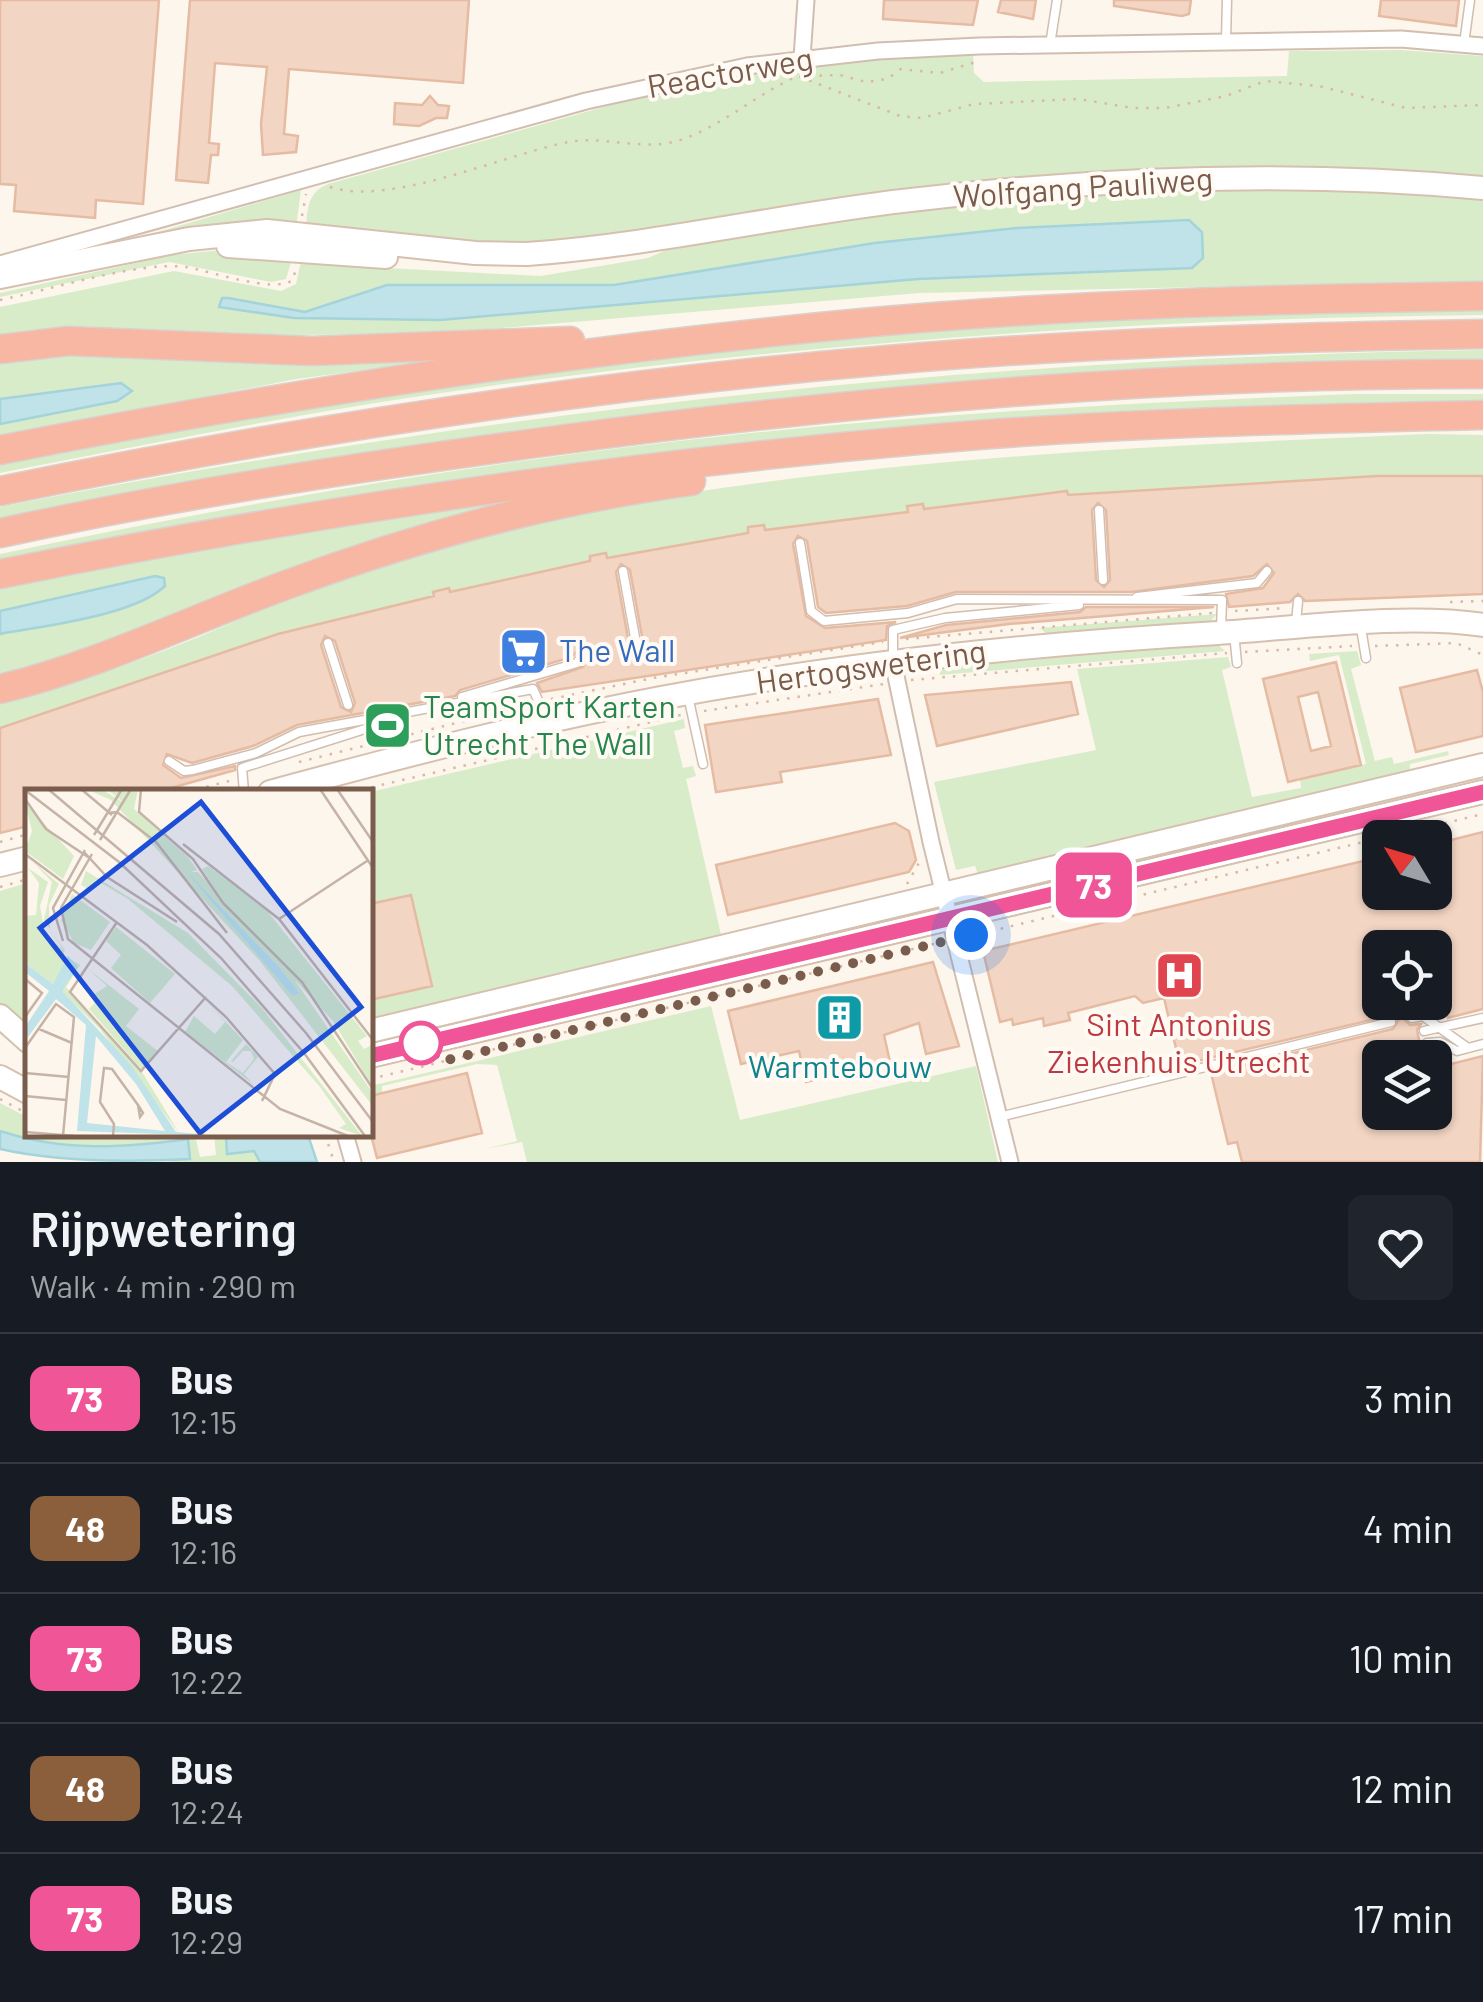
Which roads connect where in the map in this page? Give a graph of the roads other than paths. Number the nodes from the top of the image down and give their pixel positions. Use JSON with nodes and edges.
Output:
{"nodes":[{"id":1,"x":806,"y":0,"type":"edge"},
{"id":2,"x":1056,"y":0,"type":"edge"},
{"id":3,"x":1227,"y":0,"type":"edge"},
{"id":4,"x":1470,"y":0,"type":"edge"},
{"id":5,"x":1226,"y":41,"type":"junction"},
{"id":6,"x":1464,"y":44,"type":"junction"},
{"id":7,"x":1050,"y":45,"type":"junction"},
{"id":8,"x":1483,"y":46,"type":"edge"},
{"id":9,"x":802,"y":58,"type":"junction"},
{"id":10,"x":1483,"y":188,"type":"edge"},
{"id":11,"x":299,"y":243,"type":"junction"},
{"id":12,"x":0,"y":264,"type":"edge"},
{"id":13,"x":0,"y":277,"type":"edge"},
{"id":14,"x":0,"y":287,"type":"edge"},
{"id":15,"x":1483,"y":296,"type":"edge"},
{"id":16,"x":1483,"y":334,"type":"edge"},
{"id":17,"x":677,"y":343,"type":"junction"},
{"id":18,"x":0,"y":350,"type":"edge"},
{"id":19,"x":1483,"y":374,"type":"edge"},
{"id":20,"x":1483,"y":415,"type":"edge"},
{"id":21,"x":970,"y":436,"type":"junction"},
{"id":22,"x":0,"y":450,"type":"edge"},
{"id":23,"x":0,"y":491,"type":"edge"},
{"id":24,"x":1099,"y":510,"type":"dead end"},
{"id":25,"x":0,"y":534,"type":"edge"},
{"id":26,"x":800,"y":543,"type":"dead end"},
{"id":27,"x":1267,"y":570,"type":"dead end"},
{"id":28,"x":622,"y":572,"type":"dead end"},
{"id":29,"x":0,"y":574,"type":"edge"},
{"id":30,"x":1103,"y":580,"type":"dead end"},
{"id":31,"x":1120,"y":600,"type":"junction"},
{"id":32,"x":1298,"y":601,"type":"dead end"},
{"id":33,"x":1361,"y":624,"type":"junction"},
{"id":34,"x":1483,"y":625,"type":"edge"},
{"id":35,"x":1296,"y":628,"type":"junction"},
{"id":36,"x":1227,"y":632,"type":"junction"},
{"id":37,"x":636,"y":642,"type":"dead end"},
{"id":38,"x":328,"y":643,"type":"dead end"},
{"id":39,"x":585,"y":651,"type":"dead end"},
{"id":40,"x":1366,"y":658,"type":"dead end"},
{"id":41,"x":893,"y":662,"type":"junction"},
{"id":42,"x":1237,"y":663,"type":"dead end"},
{"id":43,"x":0,"y":689,"type":"edge"},
{"id":44,"x":687,"y":694,"type":"junction"},
{"id":45,"x":348,"y":705,"type":"dead end"},
{"id":46,"x":418,"y":712,"type":"junction"},
{"id":47,"x":548,"y":723,"type":"junction"},
{"id":48,"x":169,"y":761,"type":"dead end"},
{"id":49,"x":703,"y":764,"type":"dead end"},
{"id":50,"x":1483,"y":765,"type":"edge"},
{"id":51,"x":244,"y":789,"type":"edge"},
{"id":52,"x":282,"y":789,"type":"edge"},
{"id":53,"x":1483,"y":792,"type":"edge"},
{"id":54,"x":25,"y":859,"type":"edge"},
{"id":55,"x":0,"y":866,"type":"edge"},
{"id":56,"x":944,"y":894,"type":"junction"},
{"id":57,"x":952,"y":929,"type":"junction"},
{"id":58,"x":0,"y":1016,"type":"edge"},
{"id":59,"x":1483,"y":1018,"type":"edge"},
{"id":60,"x":1429,"y":1020,"type":"edge"},
{"id":61,"x":1391,"y":1022,"type":"dead end"},
{"id":62,"x":1441,"y":1028,"type":"junction"},
{"id":63,"x":372,"y":1031,"type":"edge"},
{"id":64,"x":1424,"y":1031,"type":"dead end"},
{"id":65,"x":25,"y":1038,"type":"edge"},
{"id":66,"x":1483,"y":1044,"type":"edge"},
{"id":67,"x":1452,"y":1048,"type":"edge"},
{"id":68,"x":1468,"y":1048,"type":"junction"},
{"id":69,"x":372,"y":1056,"type":"edge"},
{"id":70,"x":0,"y":1077,"type":"edge"},
{"id":71,"x":25,"y":1090,"type":"edge"},
{"id":72,"x":999,"y":1117,"type":"junction"},
{"id":73,"x":346,"y":1137,"type":"edge"},
{"id":74,"x":354,"y":1162,"type":"edge"},
{"id":75,"x":1010,"y":1162,"type":"edge"}],
"edges":[{"from":1,"to":9,"type":"street"},
{"from":2,"to":7,"type":"lane"},
{"from":3,"to":5,"type":"lane"},
{"from":4,"to":6,"type":"lane"},
{"from":5,"to":6,"type":"street","name":"Reactorweg"},
{"from":5,"to":7,"type":"street","name":"Reactorweg"},
{"from":6,"to":8,"type":"street","name":"Reactorweg"},
{"from":7,"to":9,"type":"street","name":"Reactorweg"},
{"from":9,"to":12,"type":"street","name":"Reactorweg"},
{"from":10,"to":11,"type":"main road","name":"Wolfgang Pauliweg"},
{"from":11,"to":13,"type":"main road","name":"Wolfgang Pauliweg"},
{"from":11,"to":14,"type":"main road","name":"Wolfgang Pauliweg"},
{"from":15,"to":17,"type":"highway"},
{"from":16,"to":23,"type":"highway"},
{"from":17,"to":18,"type":"highway"},
{"from":17,"to":22,"type":"highway"},
{"from":19,"to":25,"type":"highway"},
{"from":20,"to":21,"type":"highway"},
{"from":21,"to":29,"type":"highway"},
{"from":21,"to":43,"type":"highway"},
{"from":24,"to":30,"type":"lane"},
{"from":26,"to":31,"type":"lane"},
{"from":27,"to":31,"type":"lane"},
{"from":28,"to":37,"type":"lane"},
{"from":31,"to":36,"type":"lane"},
{"from":31,"to":41,"type":"lane"},
{"from":32,"to":35,"type":"lane"},
{"from":33,"to":34,"type":"main road","name":"Hertogswetering"},
{"from":33,"to":35,"type":"main road","name":"Hertogswetering"},
{"from":33,"to":40,"type":"lane"},
{"from":35,"to":36,"type":"main road","name":"Hertogswetering"},
{"from":36,"to":41,"type":"main road","name":"Hertogswetering"},
{"from":36,"to":42,"type":"lane"},
{"from":38,"to":45,"type":"lane"},
{"from":39,"to":46,"type":"lane"},
{"from":41,"to":44,"type":"main road","name":"Hertogswetering"},
{"from":41,"to":56,"type":"street"},
{"from":44,"to":47,"type":"main road","name":"Hertogswetering"},
{"from":44,"to":49,"type":"lane"},
{"from":46,"to":47,"type":"lane"},
{"from":46,"to":48,"type":"lane"},
{"from":46,"to":51,"type":"lane"},
{"from":47,"to":52,"type":"main road","name":"Hertogswetering"},
{"from":50,"to":56,"type":"main road"},
{"from":53,"to":57,"type":"main road"},
{"from":54,"to":55,"type":"main road"},
{"from":56,"to":57,"type":"street"},
{"from":56,"to":63,"type":"main road"},
{"from":57,"to":69,"type":"main road"},
{"from":57,"to":72,"type":"street"},
{"from":58,"to":65,"type":"main road"},
{"from":59,"to":62,"type":"lane"},
{"from":60,"to":62,"type":"lane"},
{"from":61,"to":72,"type":"lane"},
{"from":62,"to":64,"type":"lane"},
{"from":62,"to":68,"type":"lane"},
{"from":66,"to":68,"type":"lane"},
{"from":67,"to":68,"type":"lane"},
{"from":70,"to":71,"type":"main road"},
{"from":72,"to":75,"type":"street"},
{"from":73,"to":74,"type":"street"}]}
